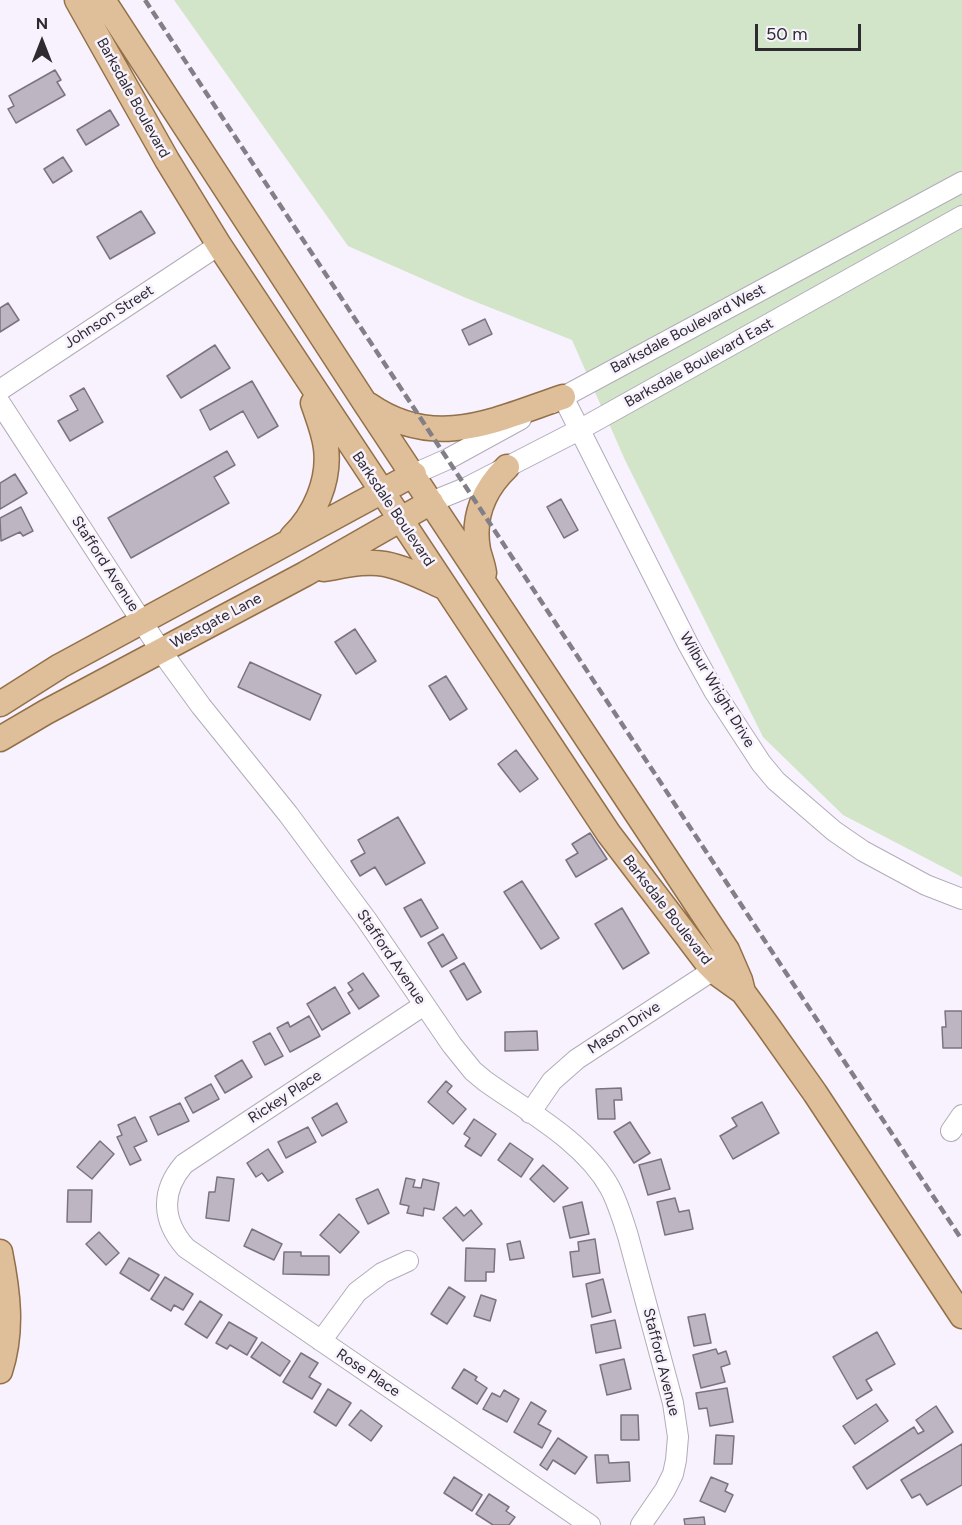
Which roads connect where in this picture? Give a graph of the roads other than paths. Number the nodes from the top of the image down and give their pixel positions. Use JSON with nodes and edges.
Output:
{"nodes":[{"id":1,"x":77,"y":0,"type":"edge"},
{"id":2,"x":103,"y":0,"type":"edge"},
{"id":3,"x":962,"y":182,"type":"edge"},
{"id":4,"x":962,"y":216,"type":"edge"},
{"id":5,"x":250,"y":226,"type":"junction"},
{"id":6,"x":219,"y":245,"type":"junction"},
{"id":7,"x":304,"y":375,"type":"junction"},
{"id":8,"x":0,"y":390,"type":"edge"},
{"id":9,"x":563,"y":397,"type":"junction"},
{"id":10,"x":0,"y":403,"type":"edge"},
{"id":11,"x":365,"y":403,"type":"junction"},
{"id":12,"x":579,"y":430,"type":"junction"},
{"id":13,"x":507,"y":467,"type":"junction"},
{"id":14,"x":414,"y":474,"type":"junction"},
{"id":15,"x":382,"y":492,"type":"junction"},
{"id":16,"x":431,"y":502,"type":"junction"},
{"id":17,"x":401,"y":520,"type":"junction"},
{"id":18,"x":281,"y":547,"type":"junction"},
{"id":19,"x":310,"y":571,"type":"junction"},
{"id":20,"x":487,"y":587,"type":"junction"},
{"id":21,"x":446,"y":588,"type":"junction"},
{"id":22,"x":142,"y":621,"type":"junction"},
{"id":23,"x":161,"y":651,"type":"junction"},
{"id":24,"x":60,"y":666,"type":"junction"},
{"id":25,"x":0,"y":690,"type":"edge"},
{"id":26,"x":0,"y":704,"type":"edge"},
{"id":27,"x":0,"y":739,"type":"edge"},
{"id":28,"x":595,"y":750,"type":"junction"},
{"id":29,"x":566,"y":770,"type":"junction"},
{"id":30,"x":962,"y":899,"type":"edge"},
{"id":31,"x":723,"y":964,"type":"junction"},
{"id":32,"x":424,"y":1005,"type":"junction"},
{"id":33,"x":530,"y":1113,"type":"junction"},
{"id":34,"x":167,"y":1206,"type":"joint"},
{"id":35,"x":0,"y":1252,"type":"edge"},
{"id":36,"x":408,"y":1261,"type":"dead end"},
{"id":37,"x":962,"y":1316,"type":"edge"},
{"id":38,"x":321,"y":1341,"type":"junction"},
{"id":39,"x":0,"y":1371,"type":"edge"},
{"id":40,"x":591,"y":1525,"type":"edge"},
{"id":41,"x":641,"y":1525,"type":"edge"}],
"edges":[{"from":1,"to":6,"type":"main road","name":"Barksdale Boulevard"},
{"from":2,"to":5,"type":"main road","name":"Barksdale Boulevard"},
{"from":3,"to":9,"type":"street","name":"Barksdale Boulevard West"},
{"from":4,"to":12,"type":"street","name":"Barksdale Boulevard East"},
{"from":5,"to":6,"type":"main road"},
{"from":5,"to":11,"type":"main road","name":"Barksdale Boulevard"},
{"from":6,"to":7,"type":"main road","name":"Barksdale Boulevard"},
{"from":6,"to":8,"type":"street","name":"Johnson Street"},
{"from":7,"to":15,"type":"main road","name":"Barksdale Boulevard"},
{"from":7,"to":18,"type":"main road"},
{"from":9,"to":11,"type":"main road"},
{"from":9,"to":12,"type":"street","name":"Wilbur Wright Drive"},
{"from":9,"to":14,"type":"street","name":"Barksdale Boulevard West"},
{"from":10,"to":22,"type":"street","name":"Stafford Avenue"},
{"from":11,"to":14,"type":"main road","name":"Barksdale Boulevard"},
{"from":12,"to":13,"type":"street","name":"Barksdale Boulevard East"},
{"from":12,"to":30,"type":"street","name":"Wilbur Wright Drive"},
{"from":13,"to":16,"type":"street","name":"Barksdale Boulevard East"},
{"from":13,"to":20,"type":"main road"},
{"from":14,"to":15,"type":"main road"},
{"from":14,"to":16,"type":"main road","name":"Barksdale Boulevard"},
{"from":15,"to":17,"type":"main road","name":"Barksdale Boulevard"},
{"from":15,"to":18,"type":"main road"},
{"from":16,"to":17,"type":"main road","name":"Westgate Lane"},
{"from":16,"to":20,"type":"main road","name":"Barksdale Boulevard"},
{"from":17,"to":19,"type":"main road","name":"Westgate Lane"},
{"from":17,"to":21,"type":"main road","name":"Barksdale Boulevard"},
{"from":18,"to":22,"type":"main road"},
{"from":19,"to":21,"type":"main road"},
{"from":19,"to":23,"type":"main road","name":"Westgate Lane"},
{"from":20,"to":28,"type":"main road","name":"Barksdale Boulevard"},
{"from":21,"to":29,"type":"main road","name":"Barksdale Boulevard"},
{"from":22,"to":23,"type":"street","name":"Stafford Avenue"},
{"from":22,"to":24,"type":"main road"},
{"from":23,"to":27,"type":"main road","name":"Westgate Lane"},
{"from":23,"to":32,"type":"street","name":"Stafford Avenue"},
{"from":24,"to":25,"type":"main road"},
{"from":24,"to":26,"type":"main road"},
{"from":28,"to":29,"type":"main road"},
{"from":28,"to":31,"type":"main road","name":"Barksdale Boulevard"},
{"from":29,"to":31,"type":"main road","name":"Barksdale Boulevard"},
{"from":31,"to":33,"type":"street","name":"Mason Drive"},
{"from":31,"to":37,"type":"main road","name":"Barksdale Boulevard"},
{"from":32,"to":33,"type":"street","name":"Stafford Avenue"},
{"from":32,"to":34,"type":"street","name":"Rickey Place"},
{"from":33,"to":41,"type":"street","name":"Stafford Avenue"},
{"from":34,"to":38,"type":"street","name":"Rose Place"},
{"from":35,"to":39,"type":"main road"},
{"from":36,"to":38,"type":"street"},
{"from":38,"to":40,"type":"street","name":"Rose Place"}]}
